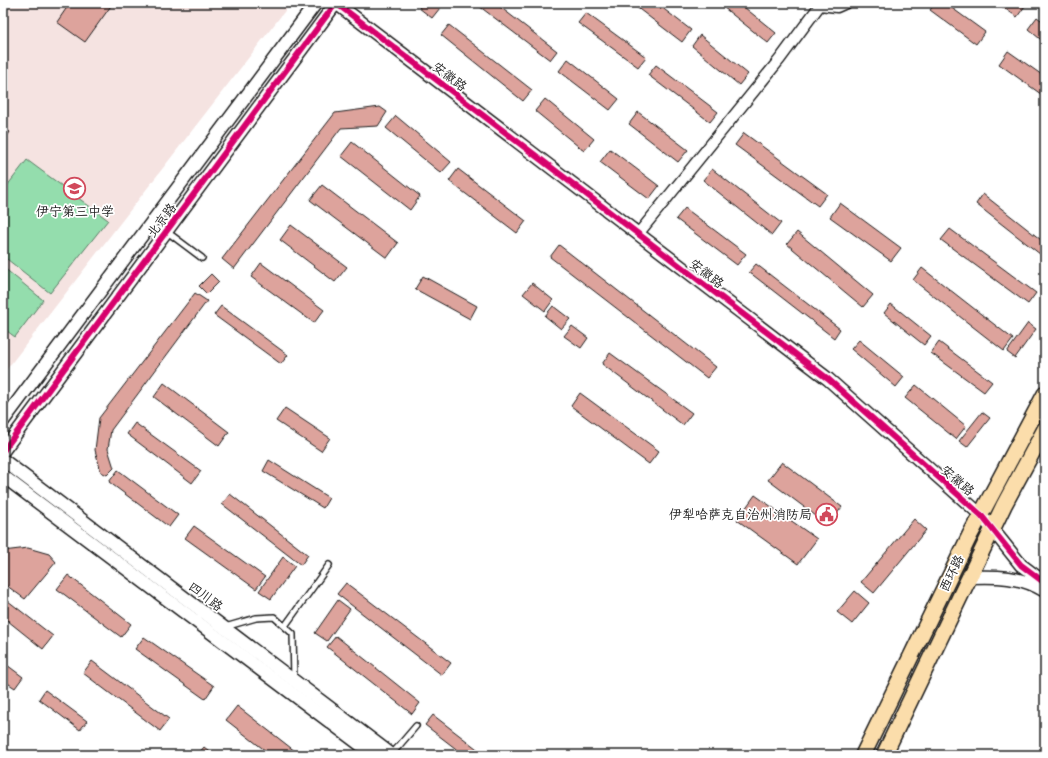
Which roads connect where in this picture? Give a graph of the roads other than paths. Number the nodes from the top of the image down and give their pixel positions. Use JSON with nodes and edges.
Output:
{"nodes":[{"id":1,"x":316,"y":3,"type":"edge"},
{"id":2,"x":336,"y":3,"type":"edge"},
{"id":3,"x":846,"y":3,"type":"edge"},
{"id":4,"x":820,"y":4,"type":"edge"},
{"id":5,"x":166,"y":231,"type":"junction"},
{"id":6,"x":638,"y":234,"type":"junction"},
{"id":7,"x":202,"y":258,"type":"dead end"},
{"id":8,"x":1045,"y":394,"type":"edge"},
{"id":9,"x":3,"y":421,"type":"edge"},
{"id":10,"x":1045,"y":429,"type":"edge"},
{"id":11,"x":3,"y":451,"type":"edge"},
{"id":12,"x":3,"y":460,"type":"edge"},
{"id":13,"x":3,"y":476,"type":"edge"},
{"id":14,"x":981,"y":515,"type":"junction"},
{"id":15,"x":992,"y":530,"type":"junction"},
{"id":16,"x":329,"y":565,"type":"dead end"},
{"id":17,"x":970,"y":577,"type":"junction"},
{"id":18,"x":1045,"y":583,"type":"edge"},
{"id":19,"x":1045,"y":590,"type":"edge"},
{"id":20,"x":285,"y":626,"type":"junction"},
{"id":21,"x":224,"y":627,"type":"junction"},
{"id":22,"x":294,"y":681,"type":"junction"},
{"id":23,"x":416,"y":726,"type":"dead end"},
{"id":24,"x":374,"y":755,"type":"edge"},
{"id":25,"x":392,"y":755,"type":"edge"},
{"id":26,"x":863,"y":755,"type":"edge"},
{"id":27,"x":884,"y":755,"type":"edge"}],
"edges":[{"from":1,"to":9,"type":"street","name":"北京路"},
{"from":2,"to":5,"type":"street","name":"北京路"},
{"from":2,"to":6,"type":"street","name":"安徽路"},
{"from":3,"to":4,"type":"street"},
{"from":4,"to":6,"type":"street"},
{"from":5,"to":7,"type":"lane"},
{"from":5,"to":11,"type":"street","name":"北京路"},
{"from":6,"to":14,"type":"street","name":"安徽路"},
{"from":8,"to":14,"type":"main road","name":"西环路"},
{"from":10,"to":15,"type":"main road","name":"西环路"},
{"from":12,"to":21,"type":"street","name":"四川路"},
{"from":13,"to":24,"type":"street","name":"四川路"},
{"from":14,"to":15,"type":"street","name":"安徽路"},
{"from":14,"to":26,"type":"main road","name":"西环路"},
{"from":15,"to":17,"type":"main road","name":"西环路"},
{"from":15,"to":18,"type":"street","name":"安徽路"},
{"from":16,"to":20,"type":"lane"},
{"from":17,"to":19,"type":"street"},
{"from":17,"to":27,"type":"main road","name":"西环路"},
{"from":20,"to":21,"type":"lane"},
{"from":20,"to":22,"type":"lane"},
{"from":21,"to":22,"type":"street","name":"四川路"},
{"from":22,"to":25,"type":"street","name":"四川路"},
{"from":23,"to":25,"type":"lane"}]}
